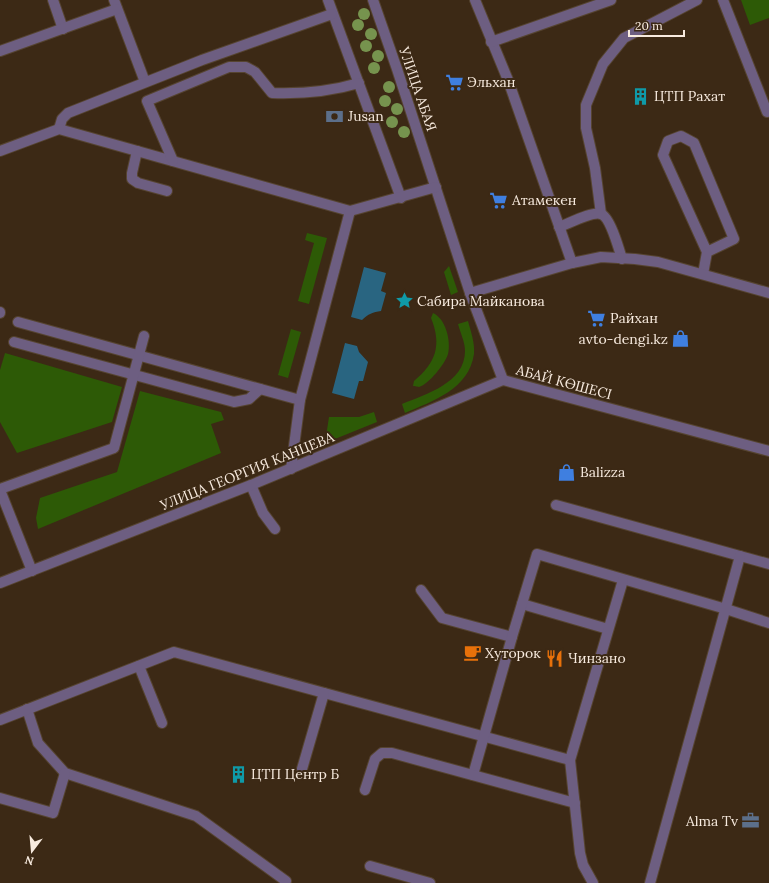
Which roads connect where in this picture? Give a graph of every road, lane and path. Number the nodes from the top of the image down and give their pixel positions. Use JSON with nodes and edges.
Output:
{"nodes":[{"id":1,"x":53,"y":0,"type":"edge"},
{"id":2,"x":328,"y":0,"type":"edge"},
{"id":3,"x":373,"y":0,"type":"edge"},
{"id":4,"x":475,"y":0,"type":"edge"},
{"id":5,"x":611,"y":0,"type":"edge"},
{"id":6,"x":697,"y":0,"type":"edge"},
{"id":7,"x":723,"y":0,"type":"edge"},
{"id":8,"x":115,"y":4,"type":"edge"},
{"id":9,"x":332,"y":14,"type":"junction"},
{"id":10,"x":63,"y":29,"type":"junction"},
{"id":11,"x":491,"y":42,"type":"junction"},
{"id":12,"x":0,"y":51,"type":"edge"},
{"id":13,"x":145,"y":82,"type":"junction"},
{"id":14,"x":359,"y":83,"type":"junction"},
{"id":15,"x":769,"y":111,"type":"edge"},
{"id":16,"x":59,"y":129,"type":"junction"},
{"id":17,"x":0,"y":151,"type":"edge"},
{"id":18,"x":137,"y":151,"type":"junction"},
{"id":19,"x":173,"y":161,"type":"junction"},
{"id":20,"x":436,"y":188,"type":"junction"},
{"id":21,"x":167,"y":191,"type":"dead end"},
{"id":22,"x":401,"y":198,"type":"junction"},
{"id":23,"x":350,"y":210,"type":"junction"},
{"id":24,"x":601,"y":214,"type":"junction"},
{"id":25,"x":559,"y":227,"type":"junction"},
{"id":26,"x":707,"y":252,"type":"junction"},
{"id":27,"x":622,"y":259,"type":"junction"},
{"id":28,"x":572,"y":263,"type":"junction"},
{"id":29,"x":702,"y":274,"type":"junction"},
{"id":30,"x":470,"y":293,"type":"junction"},
{"id":31,"x":769,"y":293,"type":"edge"},
{"id":32,"x":18,"y":322,"type":"dead end"},
{"id":33,"x":144,"y":336,"type":"dead end"},
{"id":34,"x":14,"y":342,"type":"dead end"},
{"id":35,"x":139,"y":355,"type":"junction"},
{"id":36,"x":134,"y":374,"type":"junction"},
{"id":37,"x":503,"y":380,"type":"junction"},
{"id":38,"x":260,"y":389,"type":"junction"},
{"id":39,"x":300,"y":400,"type":"junction"},
{"id":40,"x":769,"y":451,"type":"edge"},
{"id":41,"x":291,"y":469,"type":"junction"},
{"id":42,"x":251,"y":485,"type":"junction"},
{"id":43,"x":0,"y":490,"type":"edge"},
{"id":44,"x":556,"y":505,"type":"dead end"},
{"id":45,"x":275,"y":529,"type":"dead end"},
{"id":46,"x":740,"y":556,"type":"junction"},
{"id":47,"x":769,"y":564,"type":"edge"},
{"id":48,"x":32,"y":571,"type":"junction"},
{"id":49,"x":623,"y":580,"type":"junction"},
{"id":50,"x":0,"y":583,"type":"edge"},
{"id":51,"x":421,"y":590,"type":"dead end"},
{"id":52,"x":522,"y":604,"type":"junction"},
{"id":53,"x":726,"y":609,"type":"junction"},
{"id":54,"x":769,"y":623,"type":"edge"},
{"id":55,"x":608,"y":629,"type":"junction"},
{"id":56,"x":512,"y":637,"type":"junction"},
{"id":57,"x":139,"y":666,"type":"junction"},
{"id":58,"x":324,"y":693,"type":"junction"},
{"id":59,"x":27,"y":709,"type":"junction"},
{"id":60,"x":0,"y":720,"type":"edge"},
{"id":61,"x":162,"y":724,"type":"dead end"},
{"id":62,"x":483,"y":736,"type":"junction"},
{"id":63,"x":570,"y":760,"type":"junction"},
{"id":64,"x":302,"y":769,"type":"dead end"},
{"id":65,"x":65,"y":773,"type":"junction"},
{"id":66,"x":473,"y":775,"type":"junction"},
{"id":67,"x":365,"y":790,"type":"dead end"},
{"id":68,"x":0,"y":798,"type":"edge"},
{"id":69,"x":575,"y":804,"type":"junction"},
{"id":70,"x":370,"y":866,"type":"dead end"},
{"id":71,"x":285,"y":883,"type":"edge"},
{"id":72,"x":430,"y":883,"type":"edge"},
{"id":73,"x":593,"y":883,"type":"edge"},
{"id":74,"x":650,"y":883,"type":"edge"}],
"edges":[{"from":1,"to":10,"type":"street"},
{"from":2,"to":9,"type":"street"},
{"from":3,"to":20,"type":"street","name":"УЛИЦА АБАЯ"},
{"from":4,"to":11,"type":"street"},
{"from":5,"to":11,"type":"street"},
{"from":6,"to":24,"type":"street"},
{"from":7,"to":15,"type":"street"},
{"from":8,"to":10,"type":"street"},
{"from":8,"to":13,"type":"street"},
{"from":9,"to":13,"type":"street"},
{"from":9,"to":14,"type":"street"},
{"from":10,"to":12,"type":"street"},
{"from":11,"to":25,"type":"street"},
{"from":13,"to":16,"type":"street"},
{"from":14,"to":19,"type":"street"},
{"from":14,"to":22,"type":"street"},
{"from":16,"to":17,"type":"street"},
{"from":16,"to":18,"type":"street"},
{"from":18,"to":19,"type":"street"},
{"from":18,"to":21,"type":"street"},
{"from":19,"to":23,"type":"street"},
{"from":20,"to":22,"type":"street"},
{"from":20,"to":30,"type":"street","name":"АБАЙ КӨШЕСІ"},
{"from":22,"to":23,"type":"street"},
{"from":23,"to":39,"type":"street"},
{"from":24,"to":25,"type":"street"},
{"from":24,"to":27,"type":"street"},
{"from":25,"to":28,"type":"street"},
{"from":26,"to":26,"type":"street"},
{"from":26,"to":29,"type":"street"},
{"from":27,"to":28,"type":"street"},
{"from":27,"to":29,"type":"street"},
{"from":28,"to":30,"type":"street"},
{"from":29,"to":31,"type":"street"},
{"from":30,"to":37,"type":"street","name":"АБАЙ КӨШЕСІ"},
{"from":32,"to":35,"type":"street"},
{"from":33,"to":35,"type":"street"},
{"from":34,"to":36,"type":"street"},
{"from":35,"to":36,"type":"street"},
{"from":35,"to":38,"type":"street"},
{"from":36,"to":38,"type":"street"},
{"from":36,"to":43,"type":"street"},
{"from":37,"to":40,"type":"street","name":"АБАЙ КӨШЕСІ"},
{"from":37,"to":41,"type":"street","name":"УЛИЦА ГЕОРГИЯ КАНЦЕВА"},
{"from":38,"to":39,"type":"street"},
{"from":39,"to":41,"type":"street"},
{"from":41,"to":42,"type":"street","name":"УЛИЦА ГЕОРГИЯ КАНЦЕВА"},
{"from":42,"to":45,"type":"street"},
{"from":42,"to":48,"type":"street","name":"УЛИЦА ГЕОРГИЯ КАНЦЕВА"},
{"from":43,"to":48,"type":"street"},
{"from":44,"to":46,"type":"street"},
{"from":46,"to":47,"type":"street"},
{"from":46,"to":53,"type":"street"},
{"from":48,"to":50,"type":"street","name":"УЛИЦА ГЕОРГИЯ КАНЦЕВА"},
{"from":49,"to":52,"type":"street"},
{"from":49,"to":53,"type":"street"},
{"from":49,"to":55,"type":"street"},
{"from":51,"to":56,"type":"street"},
{"from":52,"to":55,"type":"street"},
{"from":52,"to":56,"type":"street"},
{"from":53,"to":54,"type":"street"},
{"from":53,"to":74,"type":"street"},
{"from":55,"to":63,"type":"street"},
{"from":56,"to":62,"type":"street"},
{"from":57,"to":58,"type":"street"},
{"from":57,"to":59,"type":"street"},
{"from":57,"to":61,"type":"street"},
{"from":58,"to":62,"type":"street"},
{"from":58,"to":64,"type":"street"},
{"from":59,"to":60,"type":"street"},
{"from":59,"to":65,"type":"street"},
{"from":62,"to":63,"type":"street"},
{"from":62,"to":66,"type":"street"},
{"from":63,"to":69,"type":"street"},
{"from":65,"to":68,"type":"street"},
{"from":65,"to":71,"type":"street"},
{"from":66,"to":67,"type":"street"},
{"from":66,"to":69,"type":"street"},
{"from":69,"to":73,"type":"street"},
{"from":70,"to":72,"type":"street"}]}
